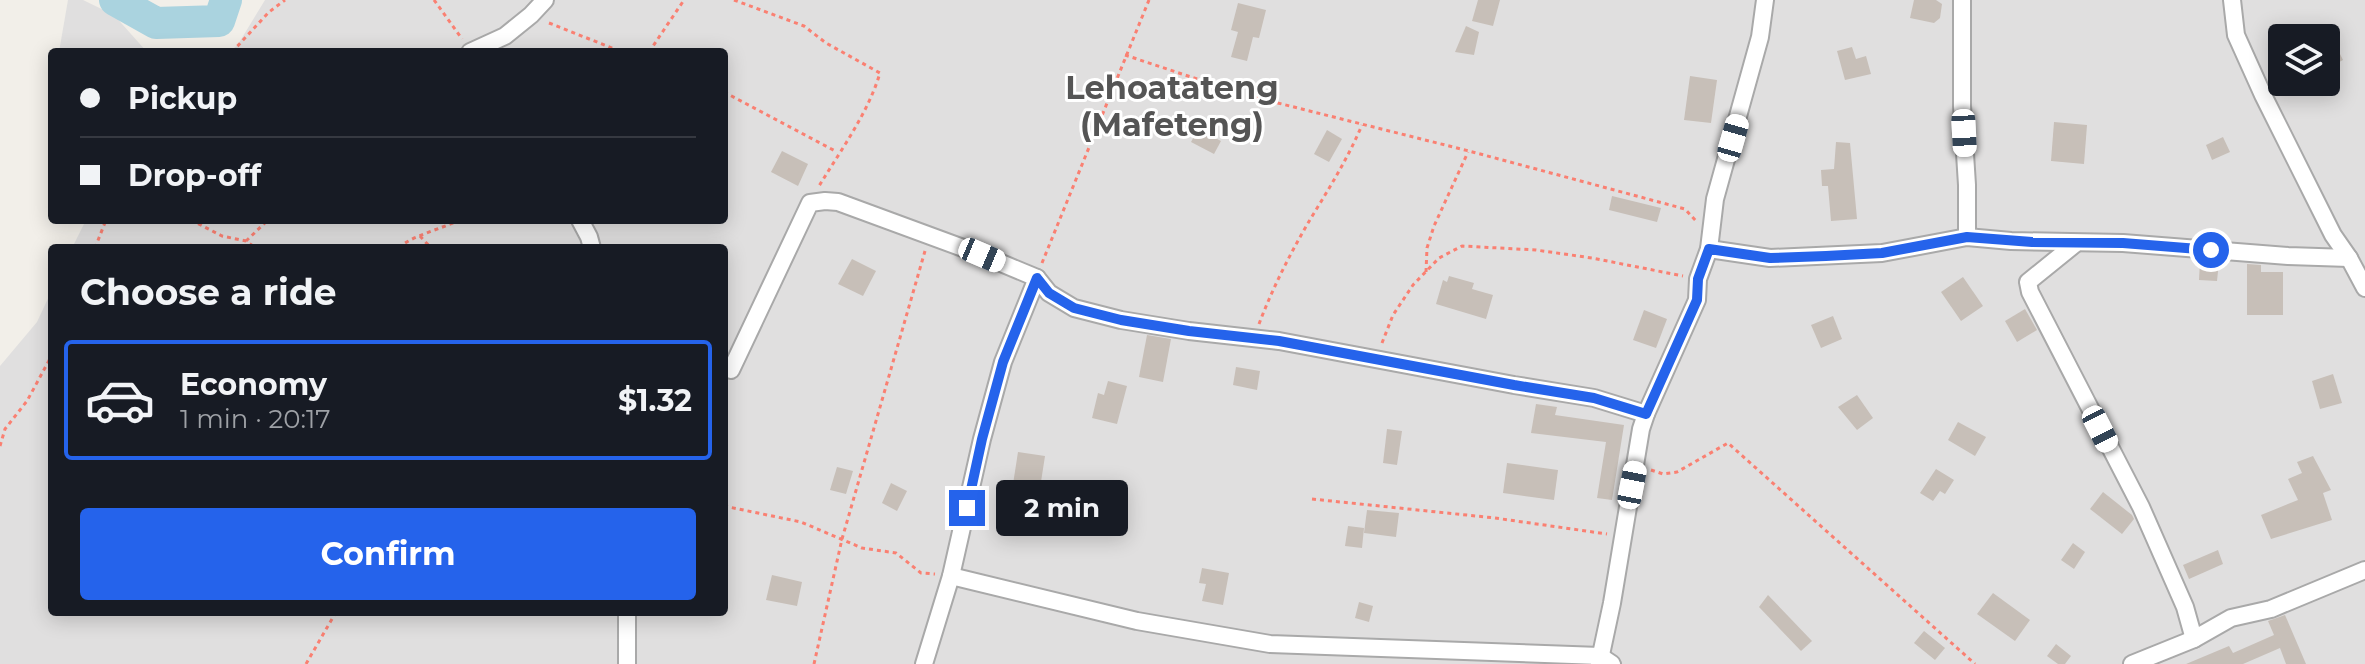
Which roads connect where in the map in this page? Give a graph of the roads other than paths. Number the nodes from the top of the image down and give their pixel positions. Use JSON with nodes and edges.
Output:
{"nodes":[{"id":1,"x":545,"y":0,"type":"edge"},
{"id":2,"x":1765,"y":0,"type":"edge"},
{"id":3,"x":1962,"y":0,"type":"edge"},
{"id":4,"x":2232,"y":0,"type":"edge"},
{"id":5,"x":479,"y":48,"type":"edge"},
{"id":6,"x":582,"y":224,"type":"edge"},
{"id":7,"x":1967,"y":237,"type":"junction"},
{"id":8,"x":1710,"y":241,"type":"junction"},
{"id":9,"x":591,"y":244,"type":"edge"},
{"id":10,"x":2075,"y":244,"type":"junction"},
{"id":11,"x":2349,"y":258,"type":"junction"},
{"id":12,"x":1037,"y":278,"type":"junction"},
{"id":13,"x":2365,"y":288,"type":"edge"},
{"id":14,"x":731,"y":370,"type":"dead end"},
{"id":15,"x":1646,"y":414,"type":"junction"},
{"id":16,"x":2365,"y":570,"type":"edge"},
{"id":17,"x":951,"y":576,"type":"junction"},
{"id":18,"x":627,"y":616,"type":"edge"},
{"id":19,"x":2194,"y":639,"type":"junction"},
{"id":20,"x":1604,"y":661,"type":"edge"},
{"id":21,"x":627,"y":664,"type":"edge"},
{"id":22,"x":924,"y":664,"type":"edge"},
{"id":23,"x":2132,"y":664,"type":"edge"}],
"edges":[{"from":1,"to":5,"type":"street"},
{"from":2,"to":8,"type":"street"},
{"from":3,"to":7,"type":"street"},
{"from":4,"to":11,"type":"street"},
{"from":6,"to":9,"type":"street"},
{"from":7,"to":8,"type":"street"},
{"from":7,"to":10,"type":"street"},
{"from":8,"to":15,"type":"street"},
{"from":10,"to":11,"type":"street"},
{"from":10,"to":19,"type":"street"},
{"from":11,"to":13,"type":"street"},
{"from":12,"to":14,"type":"street"},
{"from":12,"to":15,"type":"street"},
{"from":12,"to":17,"type":"street"},
{"from":15,"to":20,"type":"street"},
{"from":16,"to":19,"type":"street"},
{"from":17,"to":20,"type":"street"},
{"from":17,"to":22,"type":"street"},
{"from":18,"to":21,"type":"street"},
{"from":19,"to":23,"type":"street"}]}
